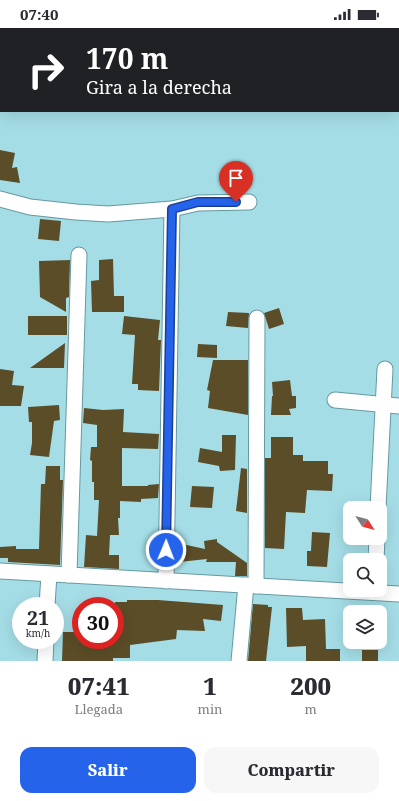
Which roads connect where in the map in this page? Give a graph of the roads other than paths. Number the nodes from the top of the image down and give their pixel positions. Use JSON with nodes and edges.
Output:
{"nodes":[{"id":1,"x":0,"y":198,"type":"edge"},
{"id":2,"x":249,"y":202,"type":"dead end"},
{"id":3,"x":172,"y":209,"type":"junction"},
{"id":4,"x":78,"y":255,"type":"dead end"},
{"id":5,"x":258,"y":318,"type":"dead end"},
{"id":6,"x":385,"y":369,"type":"dead end"},
{"id":7,"x":335,"y":400,"type":"dead end"},
{"id":8,"x":383,"y":405,"type":"junction"},
{"id":9,"x":399,"y":406,"type":"edge"},
{"id":10,"x":378,"y":501,"type":"edge"},
{"id":11,"x":0,"y":571,"type":"edge"},
{"id":12,"x":49,"y":574,"type":"junction"},
{"id":13,"x":69,"y":575,"type":"junction"},
{"id":14,"x":166,"y":581,"type":"junction"},
{"id":15,"x":251,"y":586,"type":"junction"},
{"id":16,"x":343,"y":590,"type":"edge"},
{"id":17,"x":387,"y":593,"type":"edge"},
{"id":18,"x":399,"y":594,"type":"edge"},
{"id":19,"x":48,"y":597,"type":"edge"},
{"id":20,"x":46,"y":649,"type":"edge"},
{"id":21,"x":45,"y":661,"type":"edge"},
{"id":22,"x":239,"y":661,"type":"edge"}],
"edges":[{"from":1,"to":3,"type":"street"},
{"from":2,"to":3,"type":"street"},
{"from":3,"to":14,"type":"street"},
{"from":4,"to":13,"type":"street"},
{"from":5,"to":15,"type":"street"},
{"from":6,"to":8,"type":"street"},
{"from":7,"to":8,"type":"street"},
{"from":8,"to":9,"type":"street"},
{"from":8,"to":10,"type":"street"},
{"from":11,"to":12,"type":"street"},
{"from":12,"to":13,"type":"street"},
{"from":12,"to":19,"type":"street"},
{"from":13,"to":14,"type":"street"},
{"from":14,"to":15,"type":"street"},
{"from":15,"to":16,"type":"street"},
{"from":15,"to":22,"type":"street"},
{"from":17,"to":18,"type":"street"},
{"from":20,"to":21,"type":"street"}]}
